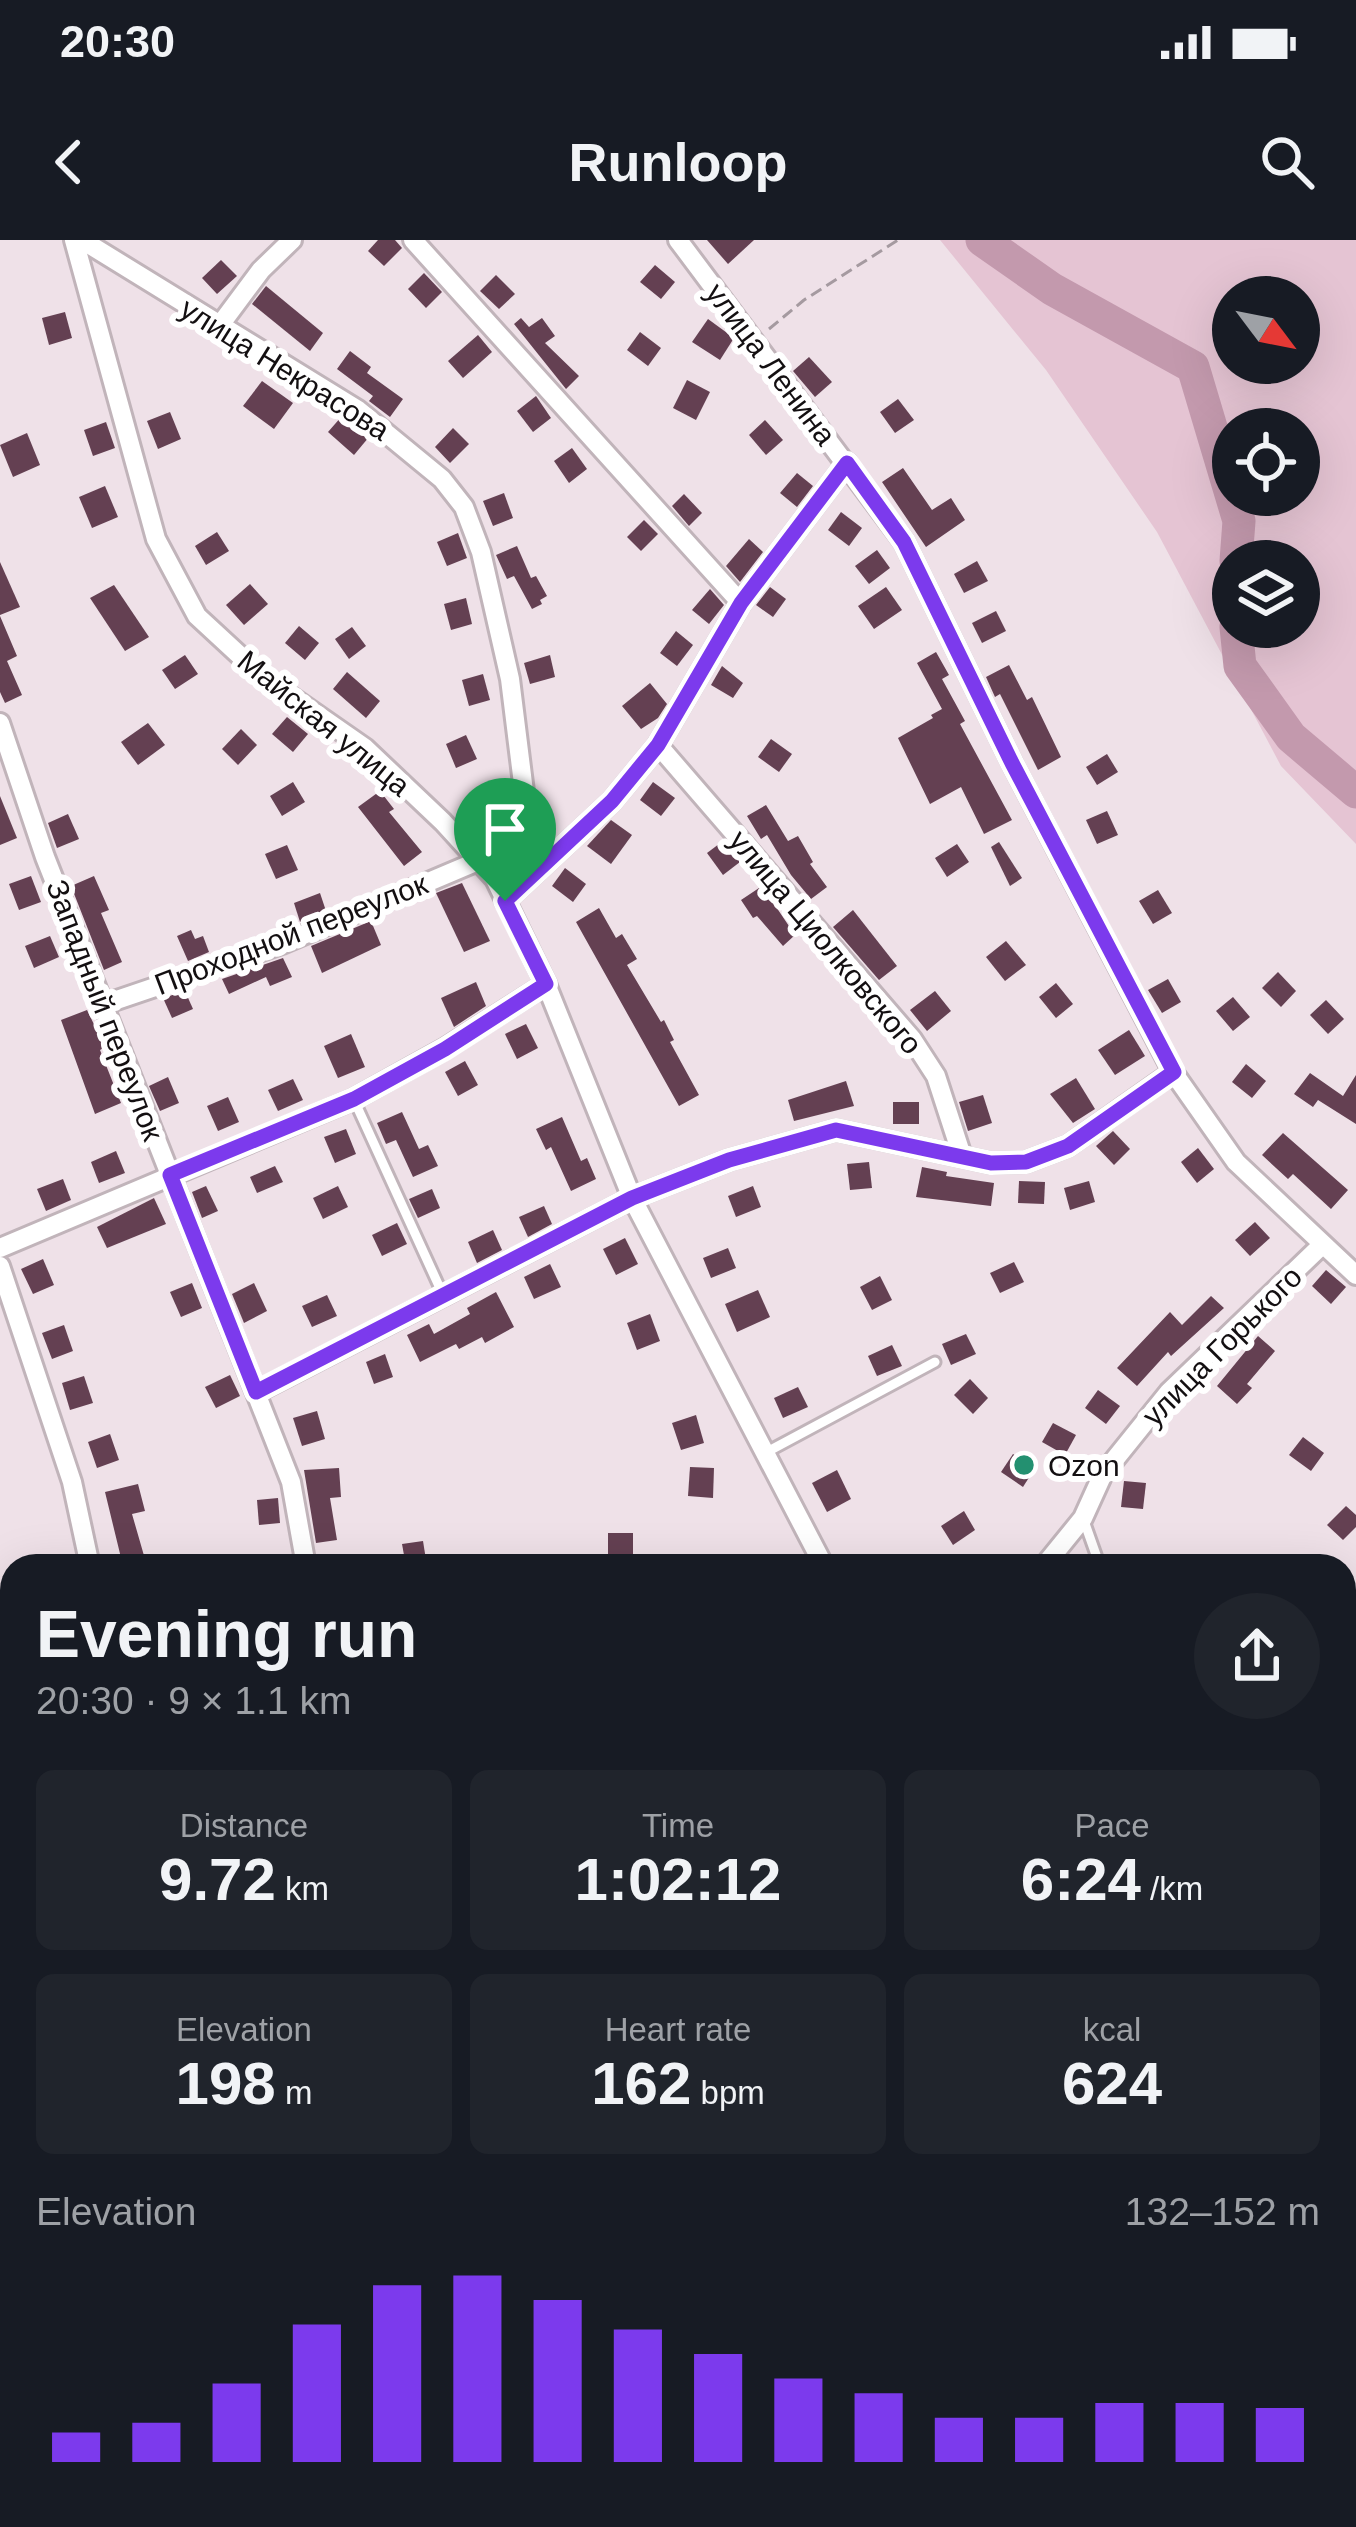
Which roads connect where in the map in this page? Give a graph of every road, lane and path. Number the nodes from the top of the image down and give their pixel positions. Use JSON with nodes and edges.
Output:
{"nodes":[{"id":1,"x":78,"y":240,"type":"edge"},
{"id":2,"x":292,"y":240,"type":"edge"},
{"id":3,"x":413,"y":240,"type":"edge"},
{"id":4,"x":678,"y":240,"type":"edge"},
{"id":5,"x":898,"y":240,"type":"edge"},
{"id":6,"x":220,"y":326,"type":"junction"},
{"id":7,"x":754,"y":342,"type":"junction"},
{"id":8,"x":847,"y":463,"type":"junction"},
{"id":9,"x":741,"y":603,"type":"junction"},
{"id":10,"x":0,"y":723,"type":"edge"},
{"id":11,"x":658,"y":745,"type":"junction"},
{"id":12,"x":478,"y":861,"type":"junction"},
{"id":13,"x":534,"y":872,"type":"junction"},
{"id":14,"x":505,"y":901,"type":"junction"},
{"id":15,"x":546,"y":984,"type":"junction"},
{"id":16,"x":102,"y":1005,"type":"junction"},
{"id":17,"x":1174,"y":1072,"type":"junction"},
{"id":18,"x":354,"y":1099,"type":"junction"},
{"id":19,"x":962,"y":1156,"type":"junction"},
{"id":20,"x":170,"y":1175,"type":"junction"},
{"id":21,"x":632,"y":1198,"type":"junction"},
{"id":22,"x":1322,"y":1245,"type":"junction"},
{"id":23,"x":0,"y":1248,"type":"edge"},
{"id":24,"x":0,"y":1266,"type":"edge"},
{"id":25,"x":1356,"y":1275,"type":"edge"},
{"id":26,"x":444,"y":1297,"type":"junction"},
{"id":27,"x":935,"y":1362,"type":"dead end"},
{"id":28,"x":256,"y":1392,"type":"junction"},
{"id":29,"x":764,"y":1453,"type":"junction"},
{"id":30,"x":1083,"y":1518,"type":"junction"},
{"id":31,"x":88,"y":1554,"type":"edge"},
{"id":32,"x":304,"y":1554,"type":"edge"},
{"id":33,"x":818,"y":1554,"type":"edge"},
{"id":34,"x":1054,"y":1554,"type":"edge"},
{"id":35,"x":1096,"y":1554,"type":"edge"}],
"edges":[{"from":1,"to":6,"type":"street","name":"улица Некрасова"},
{"from":1,"to":12,"type":"street","name":"Майская улица"},
{"from":2,"to":6,"type":"street"},
{"from":3,"to":9,"type":"street"},
{"from":4,"to":7,"type":"street","name":"улица Ленина"},
{"from":5,"to":7,"type":"path"},
{"from":6,"to":13,"type":"street","name":"улица Некрасова"},
{"from":7,"to":8,"type":"street","name":"улица Ленина"},
{"from":8,"to":9,"type":"street"},
{"from":8,"to":17,"type":"street","name":"улица Ленина"},
{"from":9,"to":11,"type":"street"},
{"from":10,"to":16,"type":"street","name":"Западный переулок"},
{"from":11,"to":13,"type":"street"},
{"from":11,"to":19,"type":"street","name":"улица Циолковского"},
{"from":12,"to":14,"type":"street","name":"Майская улица"},
{"from":12,"to":16,"type":"street","name":"Проходной переулок"},
{"from":13,"to":14,"type":"street"},
{"from":14,"to":15,"type":"street","name":"Майская улица"},
{"from":15,"to":18,"type":"street"},
{"from":15,"to":21,"type":"street","name":"Майская улица"},
{"from":16,"to":20,"type":"street","name":"Западный переулок"},
{"from":17,"to":19,"type":"street"},
{"from":17,"to":22,"type":"street","name":"улица Ленина"},
{"from":18,"to":20,"type":"street"},
{"from":18,"to":26,"type":"lane"},
{"from":19,"to":21,"type":"street"},
{"from":20,"to":23,"type":"street"},
{"from":20,"to":28,"type":"street","name":"Западный переулок"},
{"from":21,"to":26,"type":"street"},
{"from":21,"to":29,"type":"street","name":"Майская улица"},
{"from":22,"to":25,"type":"street","name":"улица Ленина"},
{"from":22,"to":30,"type":"street","name":"улица Горького"},
{"from":24,"to":31,"type":"street"},
{"from":26,"to":28,"type":"street"},
{"from":27,"to":29,"type":"lane"},
{"from":28,"to":32,"type":"street","name":"Западный переулок"},
{"from":29,"to":33,"type":"street","name":"Майская улица"},
{"from":30,"to":34,"type":"street","name":"улица Горького"},
{"from":30,"to":35,"type":"lane"}]}
